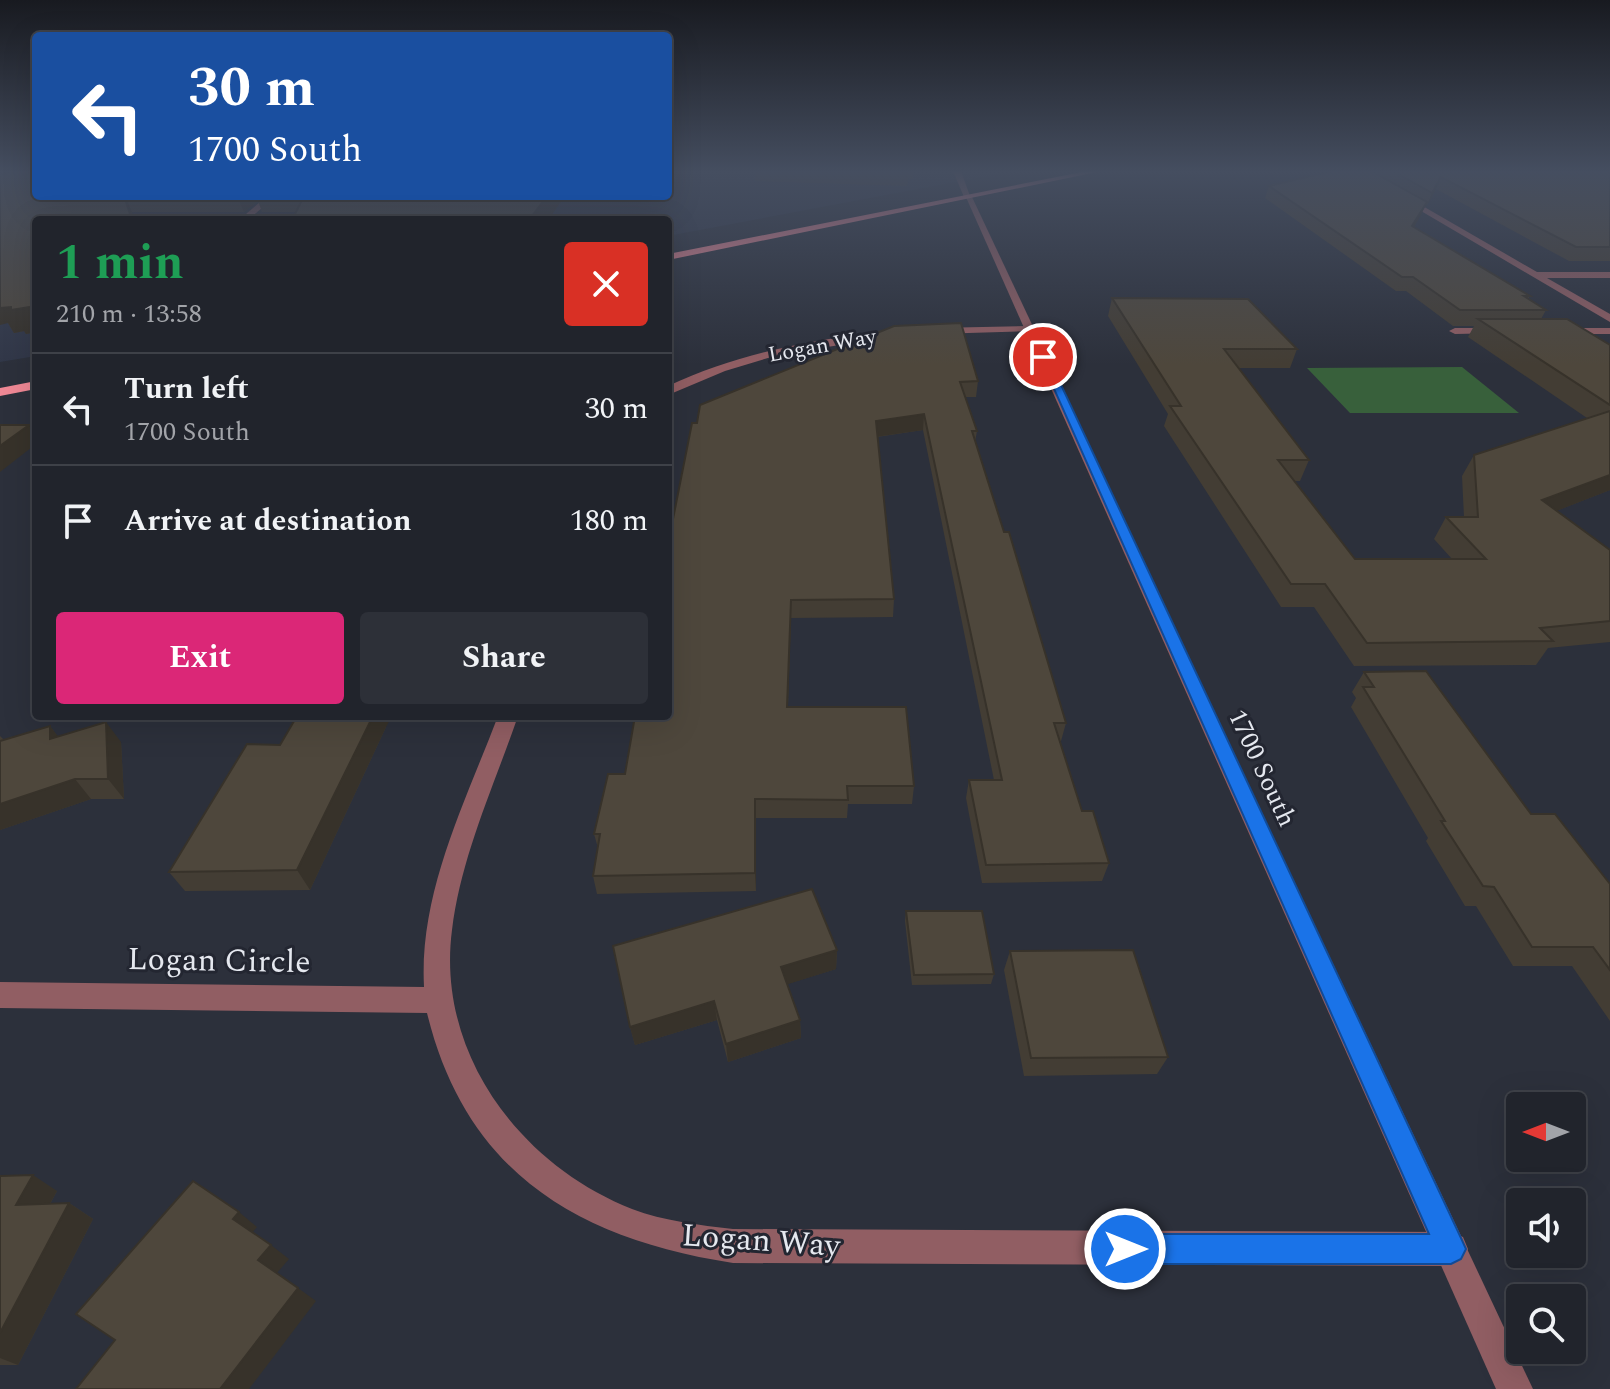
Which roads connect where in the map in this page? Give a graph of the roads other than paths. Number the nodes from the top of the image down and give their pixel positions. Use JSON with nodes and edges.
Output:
{"nodes":[{"id":1,"x":774,"y":236,"type":"edge"},
{"id":2,"x":986,"y":236,"type":"edge"},
{"id":3,"x":1467,"y":236,"type":"edge"},
{"id":4,"x":672,"y":256,"type":"edge"},
{"id":5,"x":1534,"y":275,"type":"junction"},
{"id":6,"x":1610,"y":275,"type":"edge"},
{"id":7,"x":1610,"y":319,"type":"edge"},
{"id":8,"x":1029,"y":329,"type":"junction"},
{"id":9,"x":1455,"y":331,"type":"edge"},
{"id":10,"x":1519,"y":331,"type":"edge"},
{"id":11,"x":1551,"y":331,"type":"edge"},
{"id":12,"x":1610,"y":331,"type":"edge"},
{"id":13,"x":32,"y":386,"type":"edge"},
{"id":14,"x":672,"y":389,"type":"edge"},
{"id":15,"x":0,"y":392,"type":"edge"},
{"id":16,"x":507,"y":720,"type":"edge"},
{"id":17,"x":0,"y":995,"type":"edge"},
{"id":18,"x":437,"y":1000,"type":"junction"},
{"id":19,"x":1451,"y":1249,"type":"junction"},
{"id":20,"x":1515,"y":1389,"type":"edge"}],
"edges":[{"from":1,"to":4,"type":"main road"},
{"from":2,"to":8,"type":"street","name":"1700 South"},
{"from":3,"to":5,"type":"street"},
{"from":5,"to":6,"type":"street"},
{"from":5,"to":7,"type":"street"},
{"from":8,"to":14,"type":"street","name":"Logan Way"},
{"from":8,"to":19,"type":"street","name":"1700 South"},
{"from":9,"to":10,"type":"street"},
{"from":11,"to":12,"type":"street"},
{"from":13,"to":15,"type":"main road"},
{"from":16,"to":18,"type":"street","name":"Logan Way"},
{"from":17,"to":18,"type":"street","name":"Logan Circle"},
{"from":18,"to":19,"type":"street","name":"Logan Way"},
{"from":19,"to":20,"type":"street","name":"1700 South"}]}
